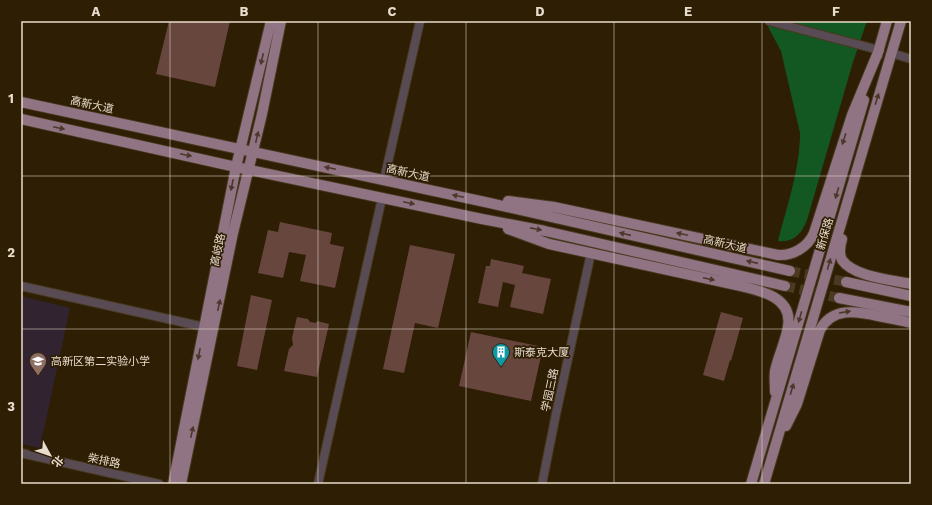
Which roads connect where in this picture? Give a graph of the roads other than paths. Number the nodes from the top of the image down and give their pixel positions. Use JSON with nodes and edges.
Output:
{"nodes":[{"id":1,"x":271,"y":21,"type":"edge"},
{"id":2,"x":281,"y":21,"type":"edge"},
{"id":3,"x":420,"y":21,"type":"edge"},
{"id":4,"x":769,"y":21,"type":"edge"},
{"id":5,"x":887,"y":21,"type":"edge"},
{"id":6,"x":901,"y":21,"type":"edge"},
{"id":7,"x":879,"y":50,"type":"junction"},
{"id":8,"x":891,"y":53,"type":"junction"},
{"id":9,"x":911,"y":59,"type":"edge"},
{"id":10,"x":21,"y":102,"type":"edge"},
{"id":11,"x":21,"y":119,"type":"edge"},
{"id":12,"x":241,"y":149,"type":"junction"},
{"id":13,"x":253,"y":152,"type":"junction"},
{"id":14,"x":236,"y":167,"type":"junction"},
{"id":15,"x":249,"y":170,"type":"junction"},
{"id":16,"x":854,"y":178,"type":"junction"},
{"id":17,"x":384,"y":180,"type":"junction"},
{"id":18,"x":382,"y":198,"type":"junction"},
{"id":19,"x":485,"y":202,"type":"junction"},
{"id":20,"x":482,"y":219,"type":"junction"},
{"id":21,"x":591,"y":254,"type":"junction"},
{"id":22,"x":790,"y":271,"type":"tunnel mouth"},
{"id":23,"x":846,"y":282,"type":"tunnel mouth"},
{"id":24,"x":911,"y":284,"type":"edge"},
{"id":25,"x":21,"y":286,"type":"edge"},
{"id":26,"x":785,"y":286,"type":"tunnel mouth"},
{"id":27,"x":911,"y":296,"type":"edge"},
{"id":28,"x":839,"y":298,"type":"tunnel mouth"},
{"id":29,"x":911,"y":312,"type":"edge"},
{"id":30,"x":911,"y":323,"type":"edge"},
{"id":31,"x":204,"y":327,"type":"junction"},
{"id":32,"x":775,"y":404,"type":"junction"},
{"id":33,"x":773,"y":453,"type":"junction"},
{"id":34,"x":21,"y":454,"type":"edge"},
{"id":35,"x":159,"y":484,"type":"edge"},
{"id":36,"x":173,"y":484,"type":"edge"},
{"id":37,"x":181,"y":484,"type":"edge"},
{"id":38,"x":318,"y":484,"type":"edge"},
{"id":39,"x":542,"y":484,"type":"edge"},
{"id":40,"x":751,"y":484,"type":"edge"},
{"id":41,"x":764,"y":484,"type":"edge"}],
"edges":[{"from":1,"to":12,"type":"main road","name":"高岐路","one_way":true},
{"from":13,"to":2,"type":"main road","name":"高岐路","one_way":true},
{"from":3,"to":17,"type":"street"},
{"from":4,"to":7,"type":"street"},
{"from":5,"to":7,"type":"main road","name":"新保路"},
{"from":6,"to":8,"type":"main road","name":"新保路"},
{"from":7,"to":19,"type":"main road","one_way":true},
{"from":7,"to":32,"type":"main road","name":"新保路","one_way":true},
{"from":8,"to":9,"type":"street"},
{"from":16,"to":8,"type":"main road","name":"新保路","one_way":true},
{"from":10,"to":12,"type":"main road","name":"高新大道"},
{"from":11,"to":14,"type":"main road","one_way":true},
{"from":12,"to":13,"type":"main road","name":"高新大道"},
{"from":12,"to":14,"type":"main road","name":"高岐路"},
{"from":13,"to":15,"type":"main road","name":"高岐路"},
{"from":17,"to":13,"type":"main road","name":"高新大道","one_way":true},
{"from":14,"to":15,"type":"main road"},
{"from":14,"to":31,"type":"main road","name":"高岐路","one_way":true},
{"from":15,"to":18,"type":"main road"},
{"from":37,"to":15,"type":"main road","name":"高岐路","one_way":true},
{"from":16,"to":24,"type":"main road"},
{"from":33,"to":16,"type":"main road","name":"新保路","one_way":true},
{"from":19,"to":17,"type":"main road","name":"高新大道","one_way":true},
{"from":18,"to":20,"type":"main road","one_way":true},
{"from":18,"to":38,"type":"street"},
{"from":22,"to":19,"type":"main road","name":"高新大道","one_way":true},
{"from":20,"to":21,"type":"main road"},
{"from":20,"to":26,"type":"main road","one_way":true},
{"from":21,"to":32,"type":"main road","one_way":true},
{"from":21,"to":39,"type":"street","name":"学园三路"},
{"from":23,"to":27,"type":"main road"},
{"from":25,"to":31,"type":"street"},
{"from":28,"to":29,"type":"main road"},
{"from":33,"to":30,"type":"main road","one_way":true},
{"from":31,"to":36,"type":"main road","name":"高岐路","one_way":true},
{"from":32,"to":40,"type":"main road","name":"新保路"},
{"from":33,"to":41,"type":"main road"},
{"from":34,"to":35,"type":"street","name":"柴排路"}]}
